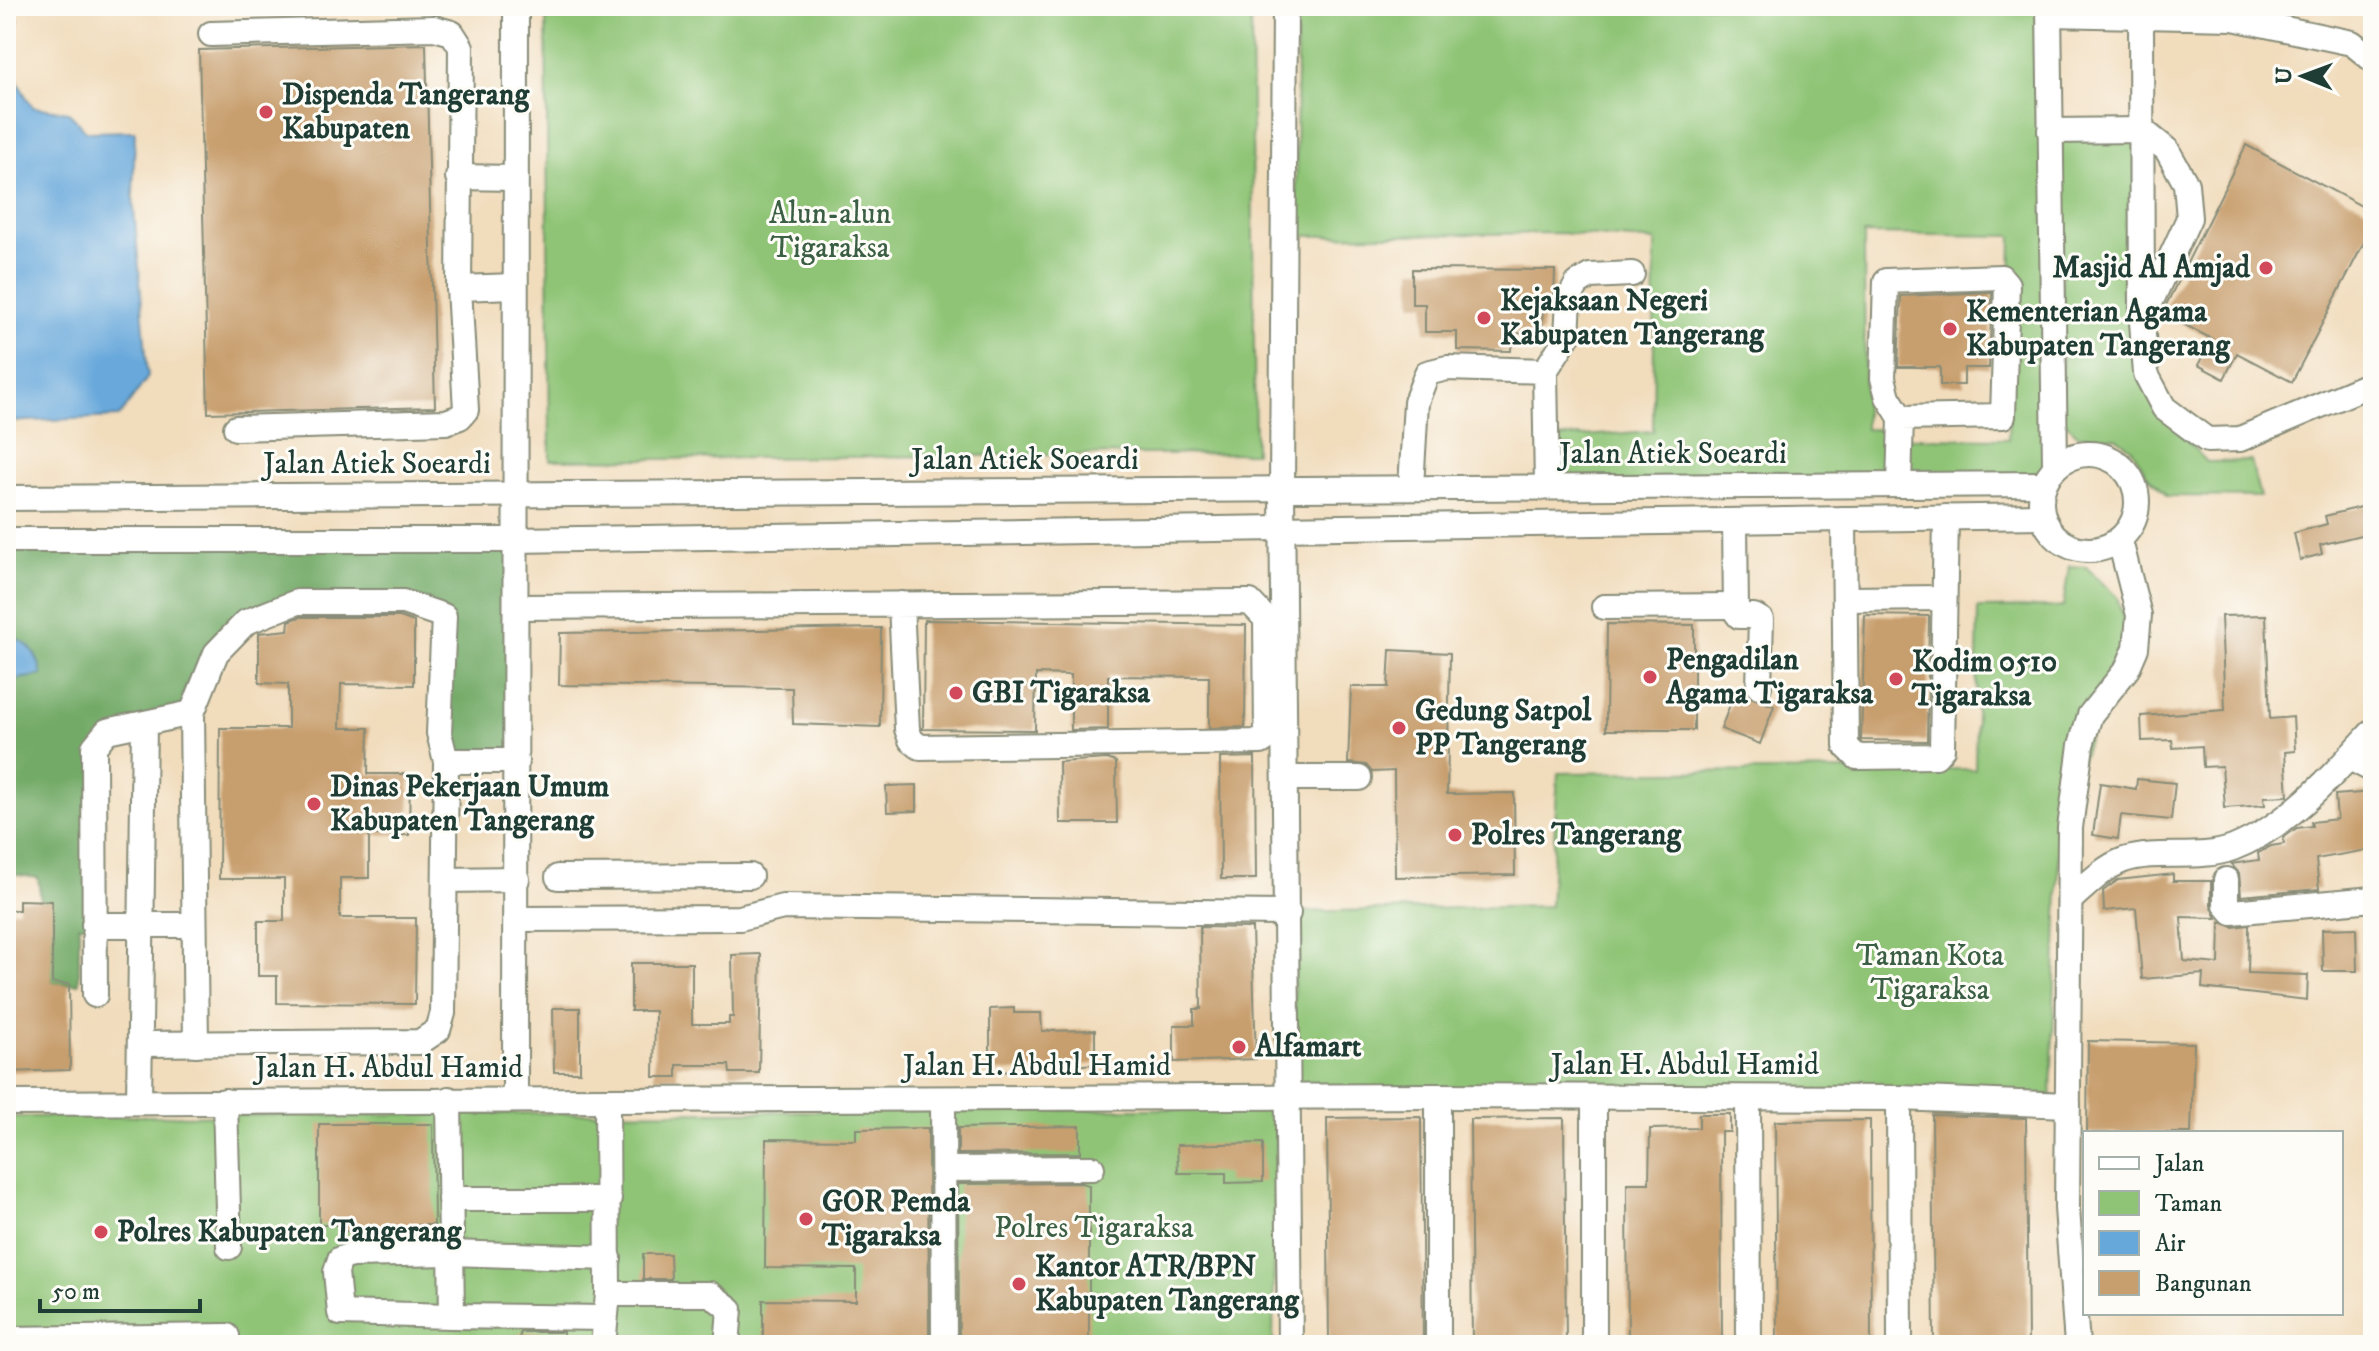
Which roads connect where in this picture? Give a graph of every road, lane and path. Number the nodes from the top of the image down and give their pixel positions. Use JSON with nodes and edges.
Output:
{"nodes":[{"id":1,"x":516,"y":6,"type":"edge"},
{"id":2,"x":1285,"y":6,"type":"edge"},
{"id":3,"x":2049,"y":10,"type":"edge"},
{"id":4,"x":2141,"y":16,"type":"junction"},
{"id":5,"x":211,"y":34,"type":"dead end"},
{"id":6,"x":2373,"y":60,"type":"edge"},
{"id":7,"x":2142,"y":130,"type":"junction"},
{"id":8,"x":2050,"y":131,"type":"junction"},
{"id":9,"x":458,"y":177,"type":"junction"},
{"id":10,"x":515,"y":178,"type":"junction"},
{"id":11,"x":1632,"y":274,"type":"dead end"},
{"id":12,"x":515,"y":286,"type":"junction"},
{"id":13,"x":459,"y":288,"type":"junction"},
{"id":14,"x":2142,"y":322,"type":"junction"},
{"id":15,"x":1545,"y":371,"type":"junction"},
{"id":16,"x":2373,"y":383,"type":"edge"},
{"id":17,"x":1901,"y":418,"type":"junction"},
{"id":18,"x":236,"y":428,"type":"dead end"},
{"id":19,"x":2049,"y":475,"type":"junction"},
{"id":20,"x":1899,"y":485,"type":"junction"},
{"id":21,"x":1547,"y":486,"type":"junction"},
{"id":22,"x":1411,"y":487,"type":"junction"},
{"id":23,"x":1282,"y":491,"type":"junction"},
{"id":24,"x":514,"y":495,"type":"junction"},
{"id":25,"x":6,"y":498,"type":"edge"},
{"id":26,"x":2042,"y":516,"type":"junction"},
{"id":27,"x":1946,"y":517,"type":"junction"},
{"id":28,"x":1844,"y":519,"type":"junction"},
{"id":29,"x":1735,"y":521,"type":"junction"},
{"id":30,"x":1284,"y":529,"type":"junction"},
{"id":31,"x":6,"y":540,"type":"edge"},
{"id":32,"x":514,"y":540,"type":"junction"},
{"id":33,"x":2120,"y":541,"type":"junction"},
{"id":34,"x":1944,"y":598,"type":"junction"},
{"id":35,"x":1846,"y":599,"type":"junction"},
{"id":36,"x":901,"y":604,"type":"junction"},
{"id":37,"x":1735,"y":606,"type":"junction"},
{"id":38,"x":517,"y":607,"type":"junction"},
{"id":39,"x":1604,"y":607,"type":"dead end"},
{"id":40,"x":1759,"y":686,"type":"dead end"},
{"id":41,"x":192,"y":713,"type":"junction"},
{"id":42,"x":144,"y":724,"type":"junction"},
{"id":43,"x":2373,"y":731,"type":"edge"},
{"id":44,"x":2350,"y":758,"type":"junction"},
{"id":45,"x":446,"y":761,"type":"junction"},
{"id":46,"x":516,"y":761,"type":"junction"},
{"id":47,"x":2373,"y":770,"type":"edge"},
{"id":48,"x":1287,"y":778,"type":"junction"},
{"id":49,"x":1359,"y":778,"type":"dead end"},
{"id":50,"x":750,"y":876,"type":"dead end"},
{"id":51,"x":558,"y":877,"type":"dead end"},
{"id":52,"x":657,"y":877,"type":"junction"},
{"id":53,"x":517,"y":879,"type":"junction"},
{"id":54,"x":446,"y":880,"type":"junction"},
{"id":55,"x":2226,"y":880,"type":"dead end"},
{"id":56,"x":2373,"y":899,"type":"edge"},
{"id":57,"x":2070,"y":900,"type":"junction"},
{"id":58,"x":1288,"y":913,"type":"junction"},
{"id":59,"x":658,"y":918,"type":"junction"},
{"id":60,"x":518,"y":919,"type":"junction"},
{"id":61,"x":94,"y":925,"type":"junction"},
{"id":62,"x":142,"y":925,"type":"junction"},
{"id":63,"x":194,"y":925,"type":"junction"},
{"id":64,"x":95,"y":995,"type":"dead end"},
{"id":65,"x":141,"y":1044,"type":"junction"},
{"id":66,"x":196,"y":1044,"type":"junction"},
{"id":67,"x":1438,"y":1096,"type":"junction"},
{"id":68,"x":1289,"y":1097,"type":"junction"},
{"id":69,"x":1594,"y":1097,"type":"junction"},
{"id":70,"x":1899,"y":1098,"type":"junction"},
{"id":71,"x":449,"y":1099,"type":"junction"},
{"id":72,"x":515,"y":1099,"type":"junction"},
{"id":73,"x":943,"y":1099,"type":"junction"},
{"id":74,"x":1748,"y":1099,"type":"junction"},
{"id":75,"x":607,"y":1100,"type":"junction"},
{"id":76,"x":225,"y":1101,"type":"junction"},
{"id":77,"x":139,"y":1102,"type":"junction"},
{"id":78,"x":6,"y":1103,"type":"edge"},
{"id":79,"x":2068,"y":1105,"type":"junction"},
{"id":80,"x":1092,"y":1168,"type":"dead end"},
{"id":81,"x":944,"y":1169,"type":"junction"},
{"id":82,"x":450,"y":1199,"type":"junction"},
{"id":83,"x":609,"y":1199,"type":"junction"},
{"id":84,"x":229,"y":1247,"type":"dead end"},
{"id":85,"x":451,"y":1253,"type":"junction"},
{"id":86,"x":609,"y":1258,"type":"junction"},
{"id":87,"x":2079,"y":1284,"type":"edge"},
{"id":88,"x":606,"y":1306,"type":"junction"},
{"id":89,"x":452,"y":1316,"type":"junction"},
{"id":90,"x":227,"y":1336,"type":"dead end"},
{"id":91,"x":6,"y":1339,"type":"edge"},
{"id":92,"x":603,"y":1345,"type":"edge"},
{"id":93,"x":727,"y":1345,"type":"edge"},
{"id":94,"x":944,"y":1345,"type":"edge"},
{"id":95,"x":1290,"y":1345,"type":"edge"},
{"id":96,"x":1438,"y":1345,"type":"edge"},
{"id":97,"x":1594,"y":1345,"type":"edge"},
{"id":98,"x":1749,"y":1345,"type":"edge"},
{"id":99,"x":1900,"y":1345,"type":"edge"},
{"id":100,"x":2077,"y":1345,"type":"edge"}],
"edges":[{"from":1,"to":10,"type":"street"},
{"from":2,"to":23,"type":"street"},
{"from":3,"to":4,"type":"street"},
{"from":3,"to":8,"type":"street"},
{"from":4,"to":6,"type":"street"},
{"from":4,"to":7,"type":"street"},
{"from":5,"to":9,"type":"street"},
{"from":7,"to":8,"type":"street"},
{"from":7,"to":14,"type":"street"},
{"from":7,"to":14,"type":"street"},
{"from":8,"to":19,"type":"street"},
{"from":9,"to":10,"type":"street"},
{"from":9,"to":13,"type":"street"},
{"from":10,"to":12,"type":"street"},
{"from":11,"to":15,"type":"street"},
{"from":12,"to":13,"type":"street"},
{"from":12,"to":24,"type":"street"},
{"from":13,"to":18,"type":"street"},
{"from":14,"to":16,"type":"street"},
{"from":15,"to":21,"type":"street"},
{"from":15,"to":22,"type":"street"},
{"from":17,"to":17,"type":"street"},
{"from":17,"to":20,"type":"street"},
{"from":19,"to":20,"type":"street","name":"Jalan Atiek Soeardi"},
{"from":19,"to":26,"type":"street"},
{"from":19,"to":33,"type":"street"},
{"from":20,"to":21,"type":"street","name":"Jalan Atiek Soeardi"},
{"from":21,"to":22,"type":"street","name":"Jalan Atiek Soeardi"},
{"from":22,"to":23,"type":"street","name":"Jalan Atiek Soeardi"},
{"from":23,"to":24,"type":"street","name":"Jalan Atiek Soeardi"},
{"from":23,"to":30,"type":"street"},
{"from":24,"to":25,"type":"street","name":"Jalan Atiek Soeardi"},
{"from":24,"to":32,"type":"street"},
{"from":26,"to":27,"type":"street"},
{"from":26,"to":33,"type":"street"},
{"from":27,"to":28,"type":"street"},
{"from":27,"to":34,"type":"street"},
{"from":28,"to":29,"type":"street"},
{"from":28,"to":35,"type":"street"},
{"from":29,"to":30,"type":"street"},
{"from":29,"to":37,"type":"street"},
{"from":30,"to":32,"type":"street"},
{"from":30,"to":48,"type":"street"},
{"from":31,"to":32,"type":"street"},
{"from":32,"to":38,"type":"street"},
{"from":33,"to":57,"type":"street"},
{"from":34,"to":35,"type":"street"},
{"from":34,"to":35,"type":"street"},
{"from":36,"to":36,"type":"street"},
{"from":36,"to":38,"type":"street"},
{"from":37,"to":39,"type":"street"},
{"from":37,"to":40,"type":"street"},
{"from":38,"to":46,"type":"street"},
{"from":41,"to":42,"type":"street"},
{"from":41,"to":45,"type":"street"},
{"from":41,"to":63,"type":"street"},
{"from":42,"to":61,"type":"street"},
{"from":42,"to":62,"type":"street"},
{"from":43,"to":44,"type":"street"},
{"from":44,"to":47,"type":"street"},
{"from":44,"to":57,"type":"street"},
{"from":45,"to":46,"type":"street"},
{"from":45,"to":54,"type":"street"},
{"from":46,"to":53,"type":"street"},
{"from":48,"to":49,"type":"street"},
{"from":48,"to":58,"type":"street"},
{"from":50,"to":52,"type":"street"},
{"from":51,"to":52,"type":"street"},
{"from":52,"to":59,"type":"street"},
{"from":53,"to":54,"type":"street"},
{"from":53,"to":60,"type":"street"},
{"from":54,"to":66,"type":"street"},
{"from":55,"to":56,"type":"street"},
{"from":57,"to":79,"type":"street"},
{"from":58,"to":59,"type":"street"},
{"from":58,"to":68,"type":"street"},
{"from":59,"to":60,"type":"street"},
{"from":60,"to":72,"type":"street"},
{"from":61,"to":62,"type":"street"},
{"from":61,"to":64,"type":"street"},
{"from":62,"to":63,"type":"street"},
{"from":62,"to":65,"type":"street"},
{"from":63,"to":66,"type":"street"},
{"from":65,"to":66,"type":"street"},
{"from":65,"to":77,"type":"street"},
{"from":67,"to":68,"type":"street","name":"Jalan H. Abdul Hamid"},
{"from":67,"to":69,"type":"street","name":"Jalan H. Abdul Hamid"},
{"from":67,"to":96,"type":"street"},
{"from":68,"to":73,"type":"street","name":"Jalan H. Abdul Hamid"},
{"from":68,"to":95,"type":"street"},
{"from":69,"to":74,"type":"street","name":"Jalan H. Abdul Hamid"},
{"from":69,"to":97,"type":"street"},
{"from":70,"to":74,"type":"street","name":"Jalan H. Abdul Hamid"},
{"from":70,"to":79,"type":"street","name":"Jalan H. Abdul Hamid"},
{"from":70,"to":99,"type":"street"},
{"from":71,"to":72,"type":"street","name":"Jalan H. Abdul Hamid"},
{"from":71,"to":76,"type":"street","name":"Jalan H. Abdul Hamid"},
{"from":71,"to":82,"type":"street"},
{"from":72,"to":75,"type":"street","name":"Jalan H. Abdul Hamid"},
{"from":73,"to":75,"type":"street","name":"Jalan H. Abdul Hamid"},
{"from":73,"to":81,"type":"street"},
{"from":74,"to":98,"type":"street"},
{"from":75,"to":83,"type":"street"},
{"from":76,"to":77,"type":"street","name":"Jalan H. Abdul Hamid"},
{"from":76,"to":84,"type":"street"},
{"from":77,"to":78,"type":"street","name":"Jalan H. Abdul Hamid"},
{"from":79,"to":87,"type":"street"},
{"from":80,"to":81,"type":"street"},
{"from":81,"to":94,"type":"street"},
{"from":82,"to":83,"type":"street"},
{"from":82,"to":85,"type":"street"},
{"from":83,"to":86,"type":"street"},
{"from":85,"to":86,"type":"street"},
{"from":85,"to":89,"type":"street"},
{"from":85,"to":89,"type":"street"},
{"from":86,"to":88,"type":"street"},
{"from":87,"to":100,"type":"street"},
{"from":88,"to":89,"type":"street"},
{"from":88,"to":92,"type":"street"},
{"from":88,"to":93,"type":"street"},
{"from":90,"to":91,"type":"street"}]}
